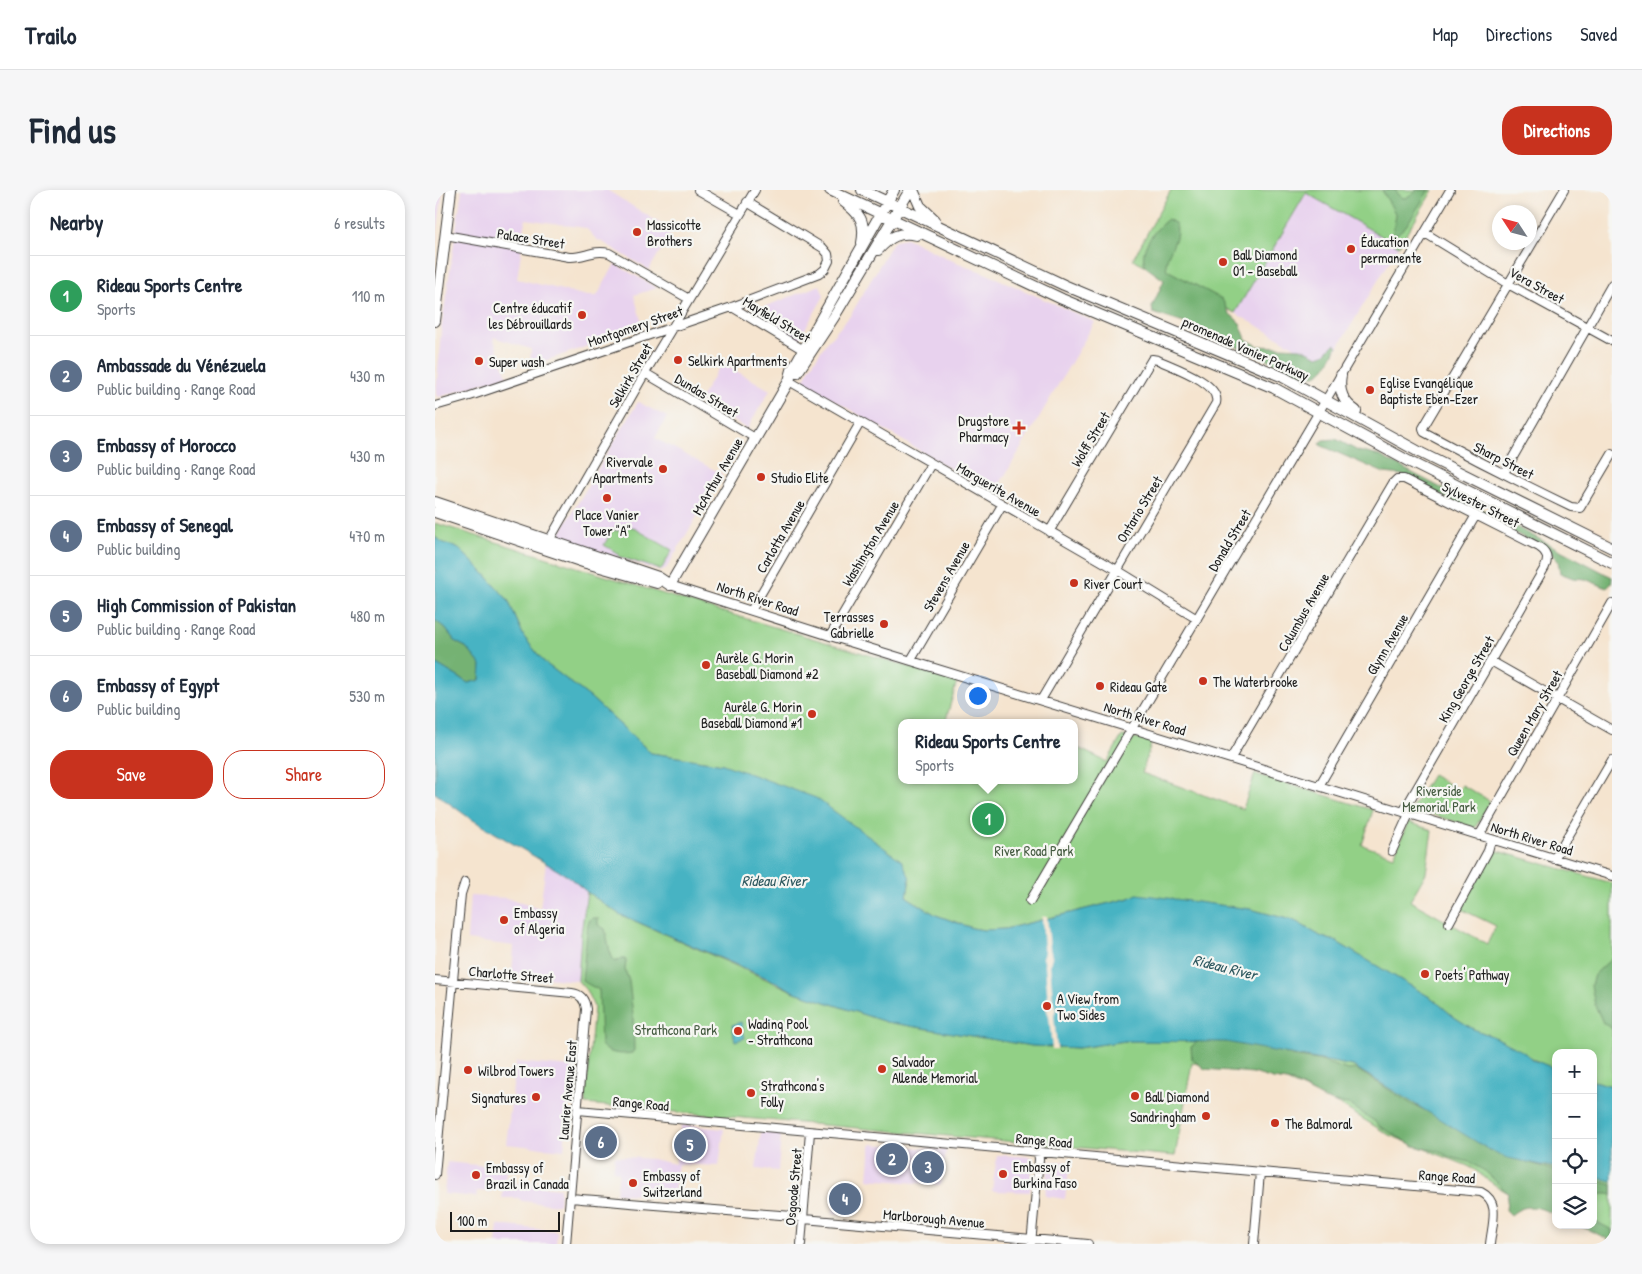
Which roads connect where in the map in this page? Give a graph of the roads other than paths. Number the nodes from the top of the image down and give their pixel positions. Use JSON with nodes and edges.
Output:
{"nodes":[{"id":1,"x":451,"y":190,"type":"edge"},
{"id":2,"x":698,"y":190,"type":"edge"},
{"id":3,"x":755,"y":190,"type":"edge"},
{"id":4,"x":829,"y":190,"type":"edge"},
{"id":5,"x":862,"y":190,"type":"edge"},
{"id":6,"x":894,"y":190,"type":"edge"},
{"id":7,"x":911,"y":190,"type":"edge"},
{"id":8,"x":1449,"y":190,"type":"edge"},
{"id":9,"x":1564,"y":190,"type":"edge"},
{"id":10,"x":747,"y":202,"type":"junction"},
{"id":11,"x":888,"y":203,"type":"junction"},
{"id":12,"x":898,"y":208,"type":"junction"},
{"id":13,"x":740,"y":214,"type":"junction"},
{"id":14,"x":881,"y":214,"type":"junction"},
{"id":15,"x":892,"y":219,"type":"junction"},
{"id":16,"x":945,"y":229,"type":"junction"},
{"id":17,"x":1425,"y":233,"type":"junction"},
{"id":18,"x":445,"y":235,"type":"junction"},
{"id":19,"x":935,"y":239,"type":"junction"},
{"id":20,"x":862,"y":249,"type":"junction"},
{"id":21,"x":867,"y":261,"type":"junction"},
{"id":22,"x":1509,"y":284,"type":"junction"},
{"id":23,"x":1612,"y":284,"type":"edge"},
{"id":24,"x":689,"y":300,"type":"junction"},
{"id":25,"x":732,"y":307,"type":"junction"},
{"id":26,"x":435,"y":321,"type":"edge"},
{"id":27,"x":673,"y":327,"type":"junction"},
{"id":28,"x":1586,"y":327,"type":"junction"},
{"id":29,"x":1612,"y":342,"type":"edge"},
{"id":30,"x":807,"y":352,"type":"junction"},
{"id":31,"x":1152,"y":359,"type":"joint"},
{"id":32,"x":645,"y":373,"type":"junction"},
{"id":33,"x":1341,"y":375,"type":"junction"},
{"id":34,"x":789,"y":381,"type":"junction"},
{"id":35,"x":1326,"y":400,"type":"junction"},
{"id":36,"x":435,"y":406,"type":"edge"},
{"id":37,"x":1319,"y":412,"type":"junction"},
{"id":38,"x":860,"y":423,"type":"junction"},
{"id":39,"x":1392,"y":436,"type":"junction"},
{"id":40,"x":755,"y":438,"type":"junction"},
{"id":41,"x":1612,"y":454,"type":"edge"},
{"id":42,"x":931,"y":464,"type":"junction"},
{"id":43,"x":1504,"y":473,"type":"junction"},
{"id":44,"x":1397,"y":479,"type":"joint"},
{"id":45,"x":435,"y":502,"type":"edge"},
{"id":46,"x":1002,"y":505,"type":"junction"},
{"id":47,"x":435,"y":512,"type":"edge"},
{"id":48,"x":1477,"y":515,"type":"junction"},
{"id":49,"x":1049,"y":532,"type":"junction"},
{"id":50,"x":547,"y":545,"type":"junction"},
{"id":51,"x":1612,"y":548,"type":"edge"},
{"id":52,"x":1548,"y":558,"type":"joint"},
{"id":53,"x":1612,"y":563,"type":"edge"},
{"id":54,"x":1117,"y":570,"type":"junction"},
{"id":55,"x":670,"y":585,"type":"junction"},
{"id":56,"x":1612,"y":603,"type":"edge"},
{"id":57,"x":751,"y":609,"type":"junction"},
{"id":58,"x":1197,"y":619,"type":"junction"},
{"id":59,"x":830,"y":636,"type":"junction"},
{"id":60,"x":911,"y":660,"type":"junction"},
{"id":61,"x":1491,"y":661,"type":"junction"},
{"id":62,"x":1557,"y":699,"type":"junction"},
{"id":63,"x":1041,"y":700,"type":"junction"},
{"id":64,"x":1131,"y":728,"type":"junction"},
{"id":65,"x":1612,"y":730,"type":"edge"},
{"id":66,"x":1231,"y":758,"type":"junction"},
{"id":67,"x":1612,"y":760,"type":"edge"},
{"id":68,"x":1319,"y":786,"type":"junction"},
{"id":69,"x":1406,"y":813,"type":"junction"},
{"id":70,"x":1479,"y":836,"type":"junction"},
{"id":71,"x":1491,"y":840,"type":"junction"},
{"id":72,"x":1392,"y":851,"type":"dead end"},
{"id":73,"x":1554,"y":859,"type":"junction"},
{"id":74,"x":1612,"y":876,"type":"edge"},
{"id":75,"x":465,"y":882,"type":"dead end"},
{"id":76,"x":1030,"y":901,"type":"dead end"},
{"id":77,"x":1449,"y":923,"type":"dead end"},
{"id":78,"x":435,"y":980,"type":"edge"},
{"id":79,"x":453,"y":981,"type":"junction"},
{"id":80,"x":582,"y":998,"type":"joint"},
{"id":81,"x":578,"y":1110,"type":"junction"},
{"id":82,"x":810,"y":1132,"type":"junction"},
{"id":83,"x":437,"y":1137,"type":"edge"},
{"id":84,"x":1039,"y":1152,"type":"junction"},
{"id":85,"x":1260,"y":1172,"type":"junction"},
{"id":86,"x":435,"y":1175,"type":"edge"},
{"id":87,"x":570,"y":1198,"type":"junction"},
{"id":88,"x":803,"y":1219,"type":"junction"},
{"id":89,"x":1031,"y":1241,"type":"edge"},
{"id":90,"x":566,"y":1244,"type":"edge"},
{"id":91,"x":801,"y":1244,"type":"edge"},
{"id":92,"x":1088,"y":1244,"type":"edge"},
{"id":93,"x":1254,"y":1244,"type":"edge"},
{"id":94,"x":1490,"y":1244,"type":"edge"}],
"edges":[{"from":1,"to":18,"type":"main road"},
{"from":2,"to":13,"type":"street"},
{"from":3,"to":10,"type":"street","name":"Selkirk Street"},
{"from":4,"to":14,"type":"main road"},
{"from":4,"to":20,"type":"main road"},
{"from":5,"to":11,"type":"main road","name":"promenade Vanier Parkway"},
{"from":6,"to":11,"type":"main road","name":"McArthur Avenue"},
{"from":7,"to":12,"type":"main road","name":"McArthur Avenue"},
{"from":7,"to":16,"type":"main road"},
{"from":8,"to":17,"type":"street","name":"Donald Street"},
{"from":9,"to":22,"type":"street"},
{"from":10,"to":13,"type":"street","name":"Selkirk Street"},
{"from":10,"to":25,"type":"street","name":"Montgomery Street"},
{"from":11,"to":12,"type":"main road","name":"promenade Vanier Parkway"},
{"from":11,"to":14,"type":"main road","name":"McArthur Avenue"},
{"from":12,"to":15,"type":"main road","name":"McArthur Avenue"},
{"from":12,"to":16,"type":"main road","name":"promenade Vanier Parkway"},
{"from":13,"to":24,"type":"street","name":"Selkirk Street"},
{"from":14,"to":15,"type":"main road"},
{"from":14,"to":20,"type":"main road","name":"McArthur Avenue"},
{"from":15,"to":19,"type":"main road"},
{"from":15,"to":21,"type":"main road","name":"McArthur Avenue"},
{"from":16,"to":35,"type":"main road","name":"promenade Vanier Parkway"},
{"from":17,"to":22,"type":"street","name":"Vera Street"},
{"from":17,"to":33,"type":"street","name":"Donald Street"},
{"from":18,"to":24,"type":"street","name":"Palace Street"},
{"from":18,"to":26,"type":"main road"},
{"from":19,"to":21,"type":"main road"},
{"from":19,"to":37,"type":"main road"},
{"from":20,"to":30,"type":"main road","name":"McArthur Avenue"},
{"from":21,"to":30,"type":"main road","name":"McArthur Avenue"},
{"from":22,"to":28,"type":"street","name":"Vera Street"},
{"from":22,"to":43,"type":"street","name":"Sharp Street"},
{"from":23,"to":28,"type":"street"},
{"from":24,"to":27,"type":"street","name":"Selkirk Street"},
{"from":25,"to":27,"type":"street","name":"Montgomery Street"},
{"from":25,"to":30,"type":"street","name":"Mayfield Street"},
{"from":27,"to":32,"type":"street","name":"Selkirk Street"},
{"from":27,"to":36,"type":"street","name":"Montgomery Street"},
{"from":28,"to":29,"type":"street","name":"Vera Street"},
{"from":28,"to":43,"type":"street"},
{"from":30,"to":34,"type":"main road","name":"McArthur Avenue"},
{"from":31,"to":49,"type":"street","name":"Wolff Street"},
{"from":31,"to":54,"type":"street","name":"Ontario Street"},
{"from":32,"to":40,"type":"street","name":"Dundas Street"},
{"from":32,"to":50,"type":"street","name":"Selkirk Street"},
{"from":33,"to":35,"type":"street","name":"Donald Street"},
{"from":33,"to":39,"type":"main road"},
{"from":34,"to":38,"type":"street","name":"Marguerite Avenue"},
{"from":34,"to":40,"type":"main road","name":"McArthur Avenue"},
{"from":35,"to":37,"type":"street","name":"Donald Street"},
{"from":35,"to":39,"type":"main road","name":"promenade Vanier Parkway"},
{"from":37,"to":53,"type":"main road"},
{"from":37,"to":58,"type":"street","name":"Donald Street"},
{"from":38,"to":42,"type":"street","name":"Marguerite Avenue"},
{"from":38,"to":57,"type":"street","name":"Carlotta Avenue"},
{"from":39,"to":51,"type":"main road","name":"promenade Vanier Parkway"},
{"from":40,"to":55,"type":"main road","name":"McArthur Avenue"},
{"from":41,"to":43,"type":"street","name":"Sharp Street"},
{"from":42,"to":46,"type":"street","name":"Marguerite Avenue"},
{"from":42,"to":59,"type":"street","name":"Washington Avenue"},
{"from":44,"to":48,"type":"street","name":"Sylvester Street"},
{"from":44,"to":66,"type":"street","name":"Columbus Avenue"},
{"from":45,"to":50,"type":"main road","name":"North River Road"},
{"from":46,"to":49,"type":"street","name":"Marguerite Avenue"},
{"from":46,"to":60,"type":"street","name":"Stevens Avenue"},
{"from":47,"to":50,"type":"main road","name":"North River Road"},
{"from":48,"to":52,"type":"street","name":"Sylvester Street"},
{"from":48,"to":68,"type":"street","name":"Glynn Avenue"},
{"from":49,"to":54,"type":"street","name":"Marguerite Avenue"},
{"from":50,"to":55,"type":"main road","name":"North River Road"},
{"from":52,"to":61,"type":"street","name":"King George Street"},
{"from":54,"to":58,"type":"street","name":"Marguerite Avenue"},
{"from":54,"to":63,"type":"street","name":"Ontario Street"},
{"from":55,"to":57,"type":"street","name":"North River Road"},
{"from":56,"to":62,"type":"street","name":"Queen Mary Street"},
{"from":57,"to":59,"type":"street","name":"North River Road"},
{"from":58,"to":64,"type":"street","name":"Donald Street"},
{"from":59,"to":60,"type":"street","name":"North River Road"},
{"from":60,"to":63,"type":"street","name":"North River Road"},
{"from":61,"to":62,"type":"street"},
{"from":61,"to":69,"type":"street","name":"King George Street"},
{"from":62,"to":65,"type":"street"},
{"from":62,"to":70,"type":"street","name":"Queen Mary Street"},
{"from":63,"to":64,"type":"street","name":"North River Road"},
{"from":64,"to":66,"type":"street","name":"North River Road"},
{"from":64,"to":76,"type":"street","name":"Donald Street"},
{"from":66,"to":68,"type":"street","name":"North River Road"},
{"from":67,"to":73,"type":"street"},
{"from":68,"to":69,"type":"street","name":"North River Road"},
{"from":69,"to":70,"type":"street","name":"North River Road"},
{"from":69,"to":72,"type":"street","name":"King George Street"},
{"from":70,"to":71,"type":"street","name":"North River Road"},
{"from":71,"to":73,"type":"street","name":"North River Road"},
{"from":71,"to":77,"type":"street"},
{"from":73,"to":74,"type":"street","name":"North River Road"},
{"from":75,"to":79,"type":"street"},
{"from":78,"to":79,"type":"street","name":"Charlotte Street"},
{"from":79,"to":80,"type":"street","name":"Charlotte Street"},
{"from":79,"to":83,"type":"street"},
{"from":80,"to":81,"type":"street","name":"Laurier Avenue East"},
{"from":81,"to":82,"type":"street","name":"Range Road"},
{"from":81,"to":87,"type":"street","name":"Laurier Avenue East"},
{"from":82,"to":84,"type":"street","name":"Range Road"},
{"from":82,"to":88,"type":"street","name":"Osgoode Street"},
{"from":83,"to":86,"type":"street"},
{"from":84,"to":85,"type":"street","name":"Range Road"},
{"from":84,"to":89,"type":"street"},
{"from":85,"to":93,"type":"street"},
{"from":85,"to":94,"type":"street","name":"Range Road"},
{"from":87,"to":88,"type":"street","name":"Marlborough Avenue"},
{"from":87,"to":90,"type":"street","name":"Laurier Avenue East"},
{"from":88,"to":89,"type":"street","name":"Marlborough Avenue"},
{"from":88,"to":91,"type":"street","name":"Osgoode Street"},
{"from":89,"to":92,"type":"street","name":"Marlborough Avenue"}]}
